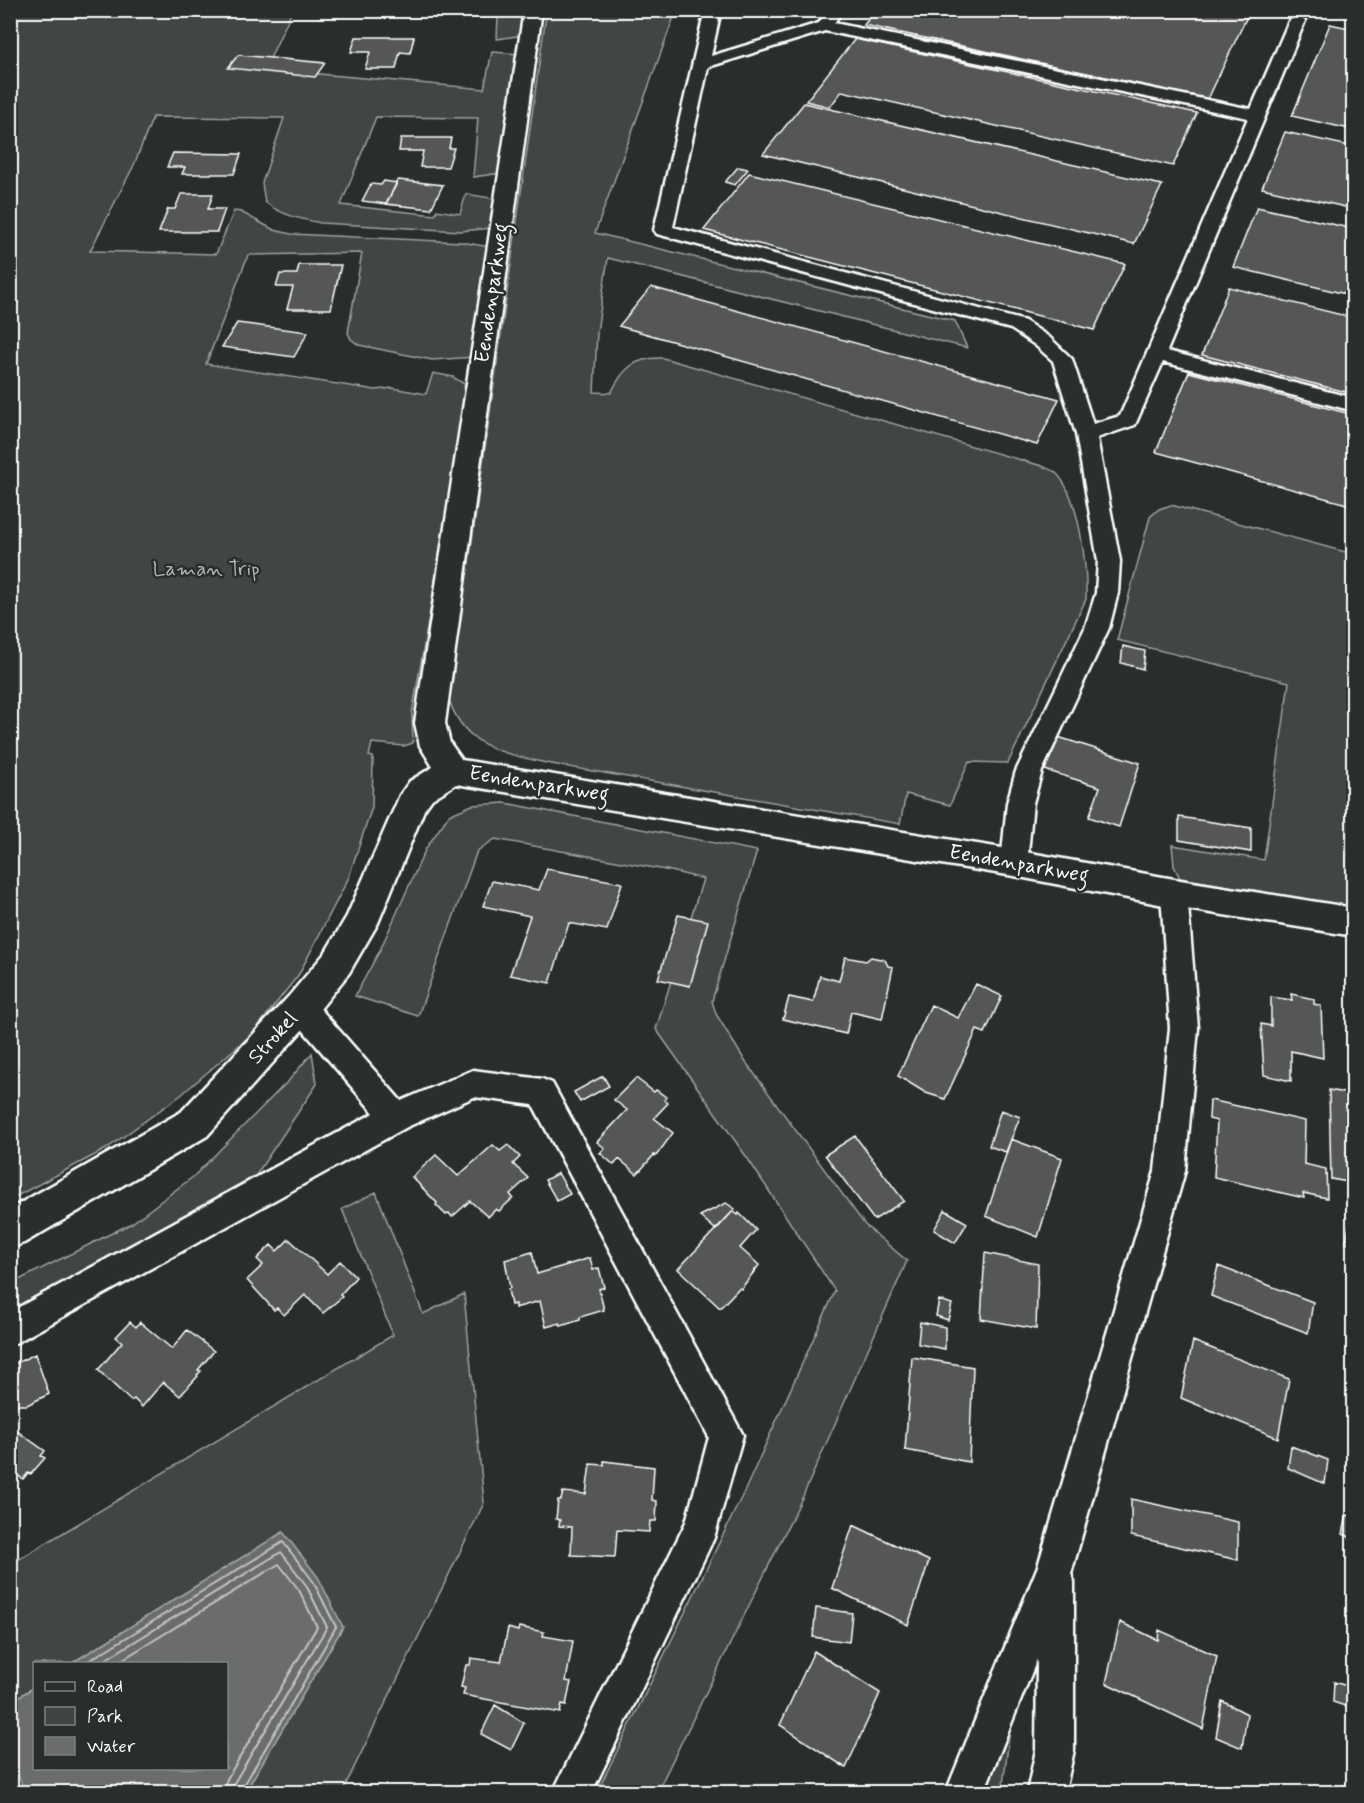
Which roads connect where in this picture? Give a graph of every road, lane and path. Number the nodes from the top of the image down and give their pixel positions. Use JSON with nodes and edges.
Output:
{"nodes":[{"id":1,"x":533,"y":10,"type":"edge"},
{"id":2,"x":713,"y":10,"type":"edge"},
{"id":3,"x":830,"y":18,"type":"edge"},
{"id":4,"x":1297,"y":21,"type":"dead end"},
{"id":5,"x":701,"y":64,"type":"junction"},
{"id":6,"x":1257,"y":115,"type":"junction"},
{"id":7,"x":1156,"y":354,"type":"junction"},
{"id":8,"x":1353,"y":405,"type":"edge"},
{"id":9,"x":1086,"y":434,"type":"junction"},
{"id":10,"x":452,"y":771,"type":"junction"},
{"id":11,"x":1014,"y":863,"type":"junction"},
{"id":12,"x":1174,"y":893,"type":"junction"},
{"id":13,"x":1353,"y":922,"type":"edge"},
{"id":14,"x":301,"y":1007,"type":"junction"},
{"id":15,"x":396,"y":1117,"type":"junction"},
{"id":16,"x":10,"y":1230,"type":"edge"},
{"id":17,"x":10,"y":1330,"type":"edge"},
{"id":18,"x":1056,"y":1566,"type":"junction"},
{"id":19,"x":572,"y":1792,"type":"edge"},
{"id":20,"x":965,"y":1792,"type":"edge"},
{"id":21,"x":1046,"y":1792,"type":"edge"}],
"edges":[{"from":1,"to":10,"type":"street","name":"Eendenparkweg"},
{"from":2,"to":5,"type":"lane"},
{"from":3,"to":5,"type":"lane"},
{"from":3,"to":6,"type":"lane"},
{"from":4,"to":6,"type":"lane"},
{"from":5,"to":9,"type":"lane"},
{"from":6,"to":7,"type":"lane"},
{"from":7,"to":8,"type":"lane"},
{"from":7,"to":9,"type":"lane"},
{"from":9,"to":11,"type":"lane"},
{"from":10,"to":11,"type":"street","name":"Eendenparkweg"},
{"from":10,"to":14,"type":"street","name":"Strokel"},
{"from":11,"to":12,"type":"street","name":"Eendenparkweg"},
{"from":12,"to":13,"type":"street","name":"Eendenparkweg"},
{"from":12,"to":18,"type":"lane"},
{"from":14,"to":15,"type":"lane"},
{"from":14,"to":16,"type":"street","name":"Strokel"},
{"from":15,"to":17,"type":"lane"},
{"from":15,"to":19,"type":"lane"},
{"from":18,"to":20,"type":"lane"},
{"from":18,"to":21,"type":"lane"}]}
